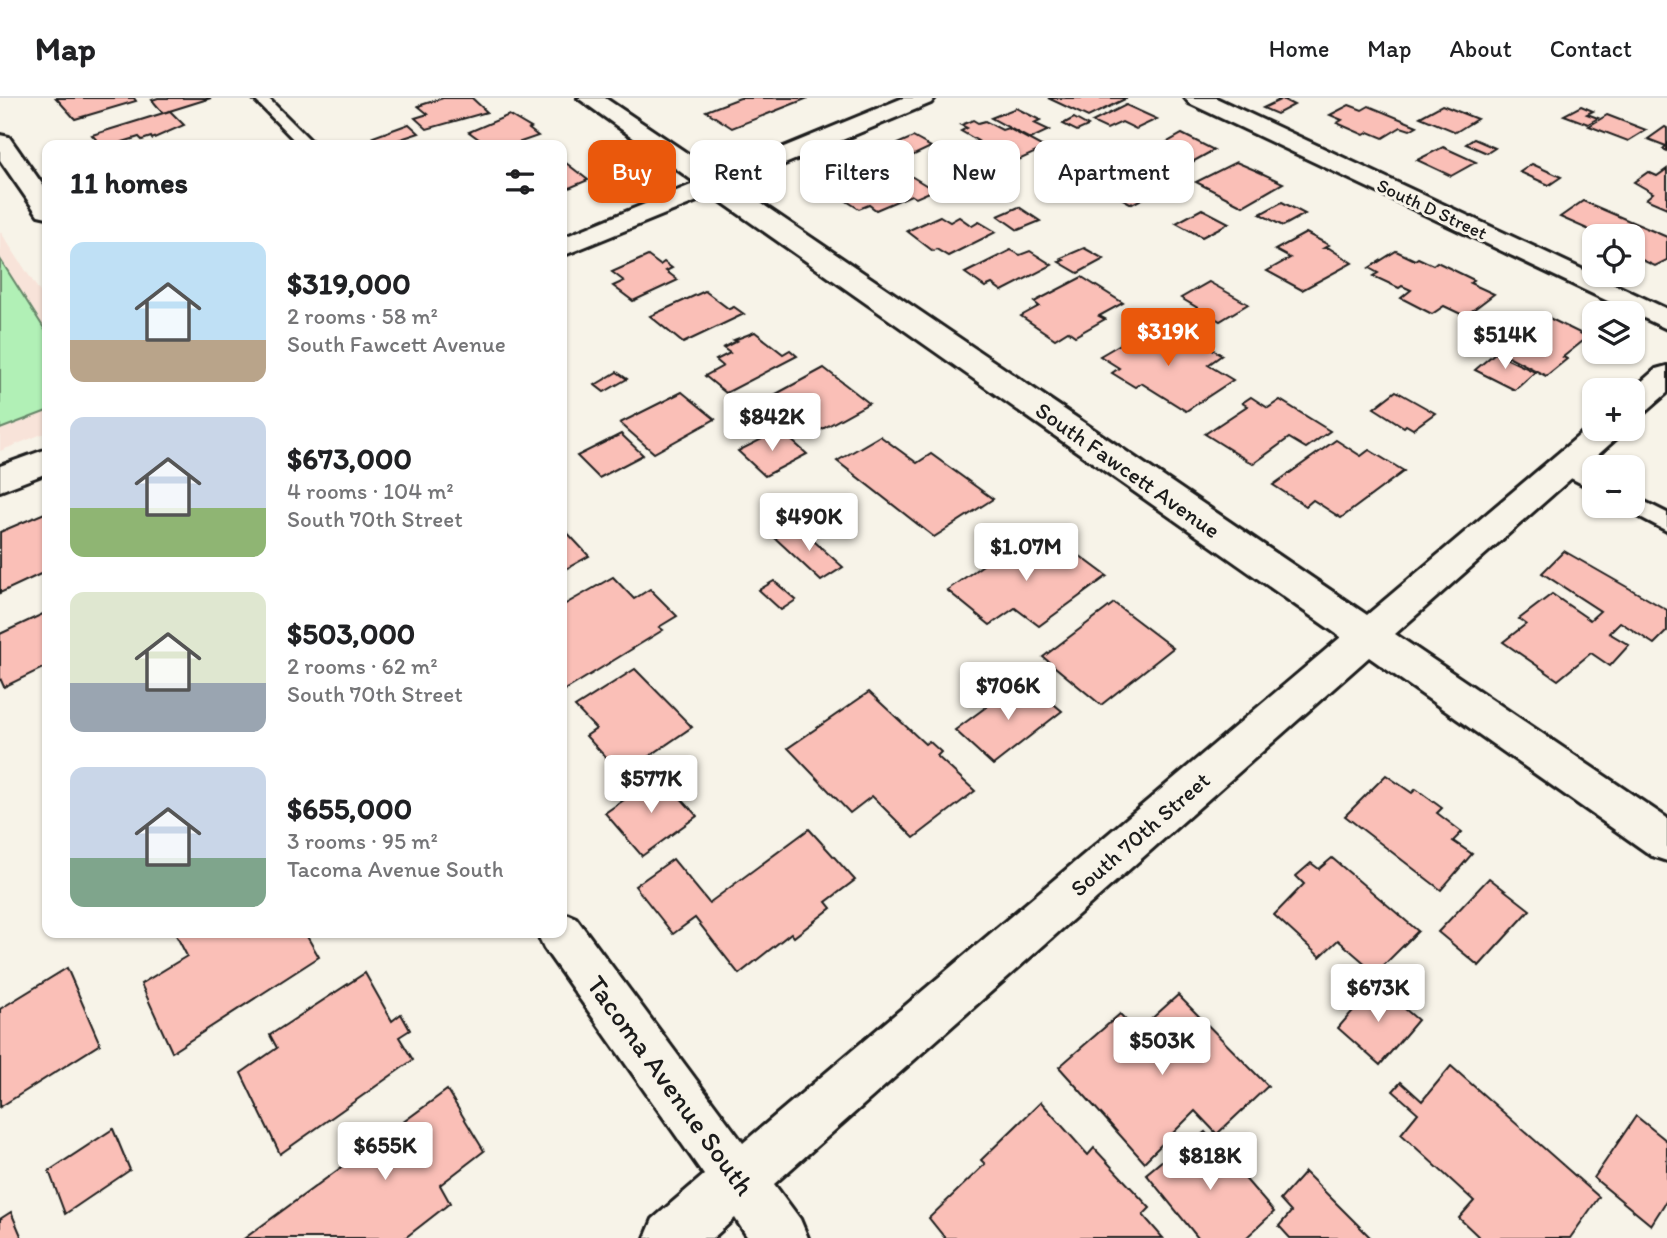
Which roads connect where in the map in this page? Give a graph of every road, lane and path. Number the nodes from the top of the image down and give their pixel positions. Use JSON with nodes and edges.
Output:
{"nodes":[{"id":1,"x":260,"y":98,"type":"edge"},
{"id":2,"x":590,"y":98,"type":"edge"},
{"id":3,"x":1197,"y":98,"type":"edge"},
{"id":4,"x":911,"y":100,"type":"edge"},
{"id":5,"x":302,"y":140,"type":"edge"},
{"id":6,"x":0,"y":142,"type":"edge"},
{"id":7,"x":786,"y":153,"type":"edge"},
{"id":8,"x":690,"y":167,"type":"edge"},
{"id":9,"x":690,"y":194,"type":"edge"},
{"id":10,"x":42,"y":202,"type":"edge"},
{"id":11,"x":741,"y":203,"type":"edge"},
{"id":12,"x":567,"y":246,"type":"edge"},
{"id":13,"x":1667,"y":320,"type":"edge"},
{"id":14,"x":1667,"y":376,"type":"edge"},
{"id":15,"x":1645,"y":395,"type":"edge"},
{"id":16,"x":1600,"y":441,"type":"edge"},
{"id":17,"x":42,"y":462,"type":"edge"},
{"id":18,"x":1579,"y":475,"type":"edge"},
{"id":19,"x":0,"y":480,"type":"edge"},
{"id":20,"x":1645,"y":511,"type":"edge"},
{"id":21,"x":1667,"y":523,"type":"edge"},
{"id":22,"x":1368,"y":636,"type":"junction"},
{"id":23,"x":1667,"y":842,"type":"edge"},
{"id":24,"x":564,"y":938,"type":"edge"},
{"id":25,"x":740,"y":1180,"type":"junction"},
{"id":26,"x":672,"y":1238,"type":"edge"},
{"id":27,"x":781,"y":1238,"type":"edge"}],
"edges":[{"from":1,"to":5,"type":"lane"},
{"from":2,"to":8,"type":"street","name":"South Fawcett Avenue"},
{"from":3,"to":13,"type":"street","name":"South D Street"},
{"from":4,"to":7,"type":"street"},
{"from":6,"to":10,"type":"street"},
{"from":9,"to":12,"type":"street"},
{"from":11,"to":22,"type":"street","name":"South Fawcett Avenue"},
{"from":14,"to":15,"type":"street"},
{"from":16,"to":18,"type":"street","name":"South 70th Street"},
{"from":17,"to":19,"type":"street"},
{"from":18,"to":22,"type":"street","name":"South 70th Street"},
{"from":20,"to":21,"type":"lane"},
{"from":22,"to":23,"type":"street","name":"South Fawcett Avenue"},
{"from":22,"to":25,"type":"street","name":"South 70th Street"},
{"from":24,"to":25,"type":"street","name":"Tacoma Avenue South"},
{"from":25,"to":26,"type":"street","name":"South 70th Street"},
{"from":25,"to":27,"type":"street","name":"Tacoma Avenue South"}]}
